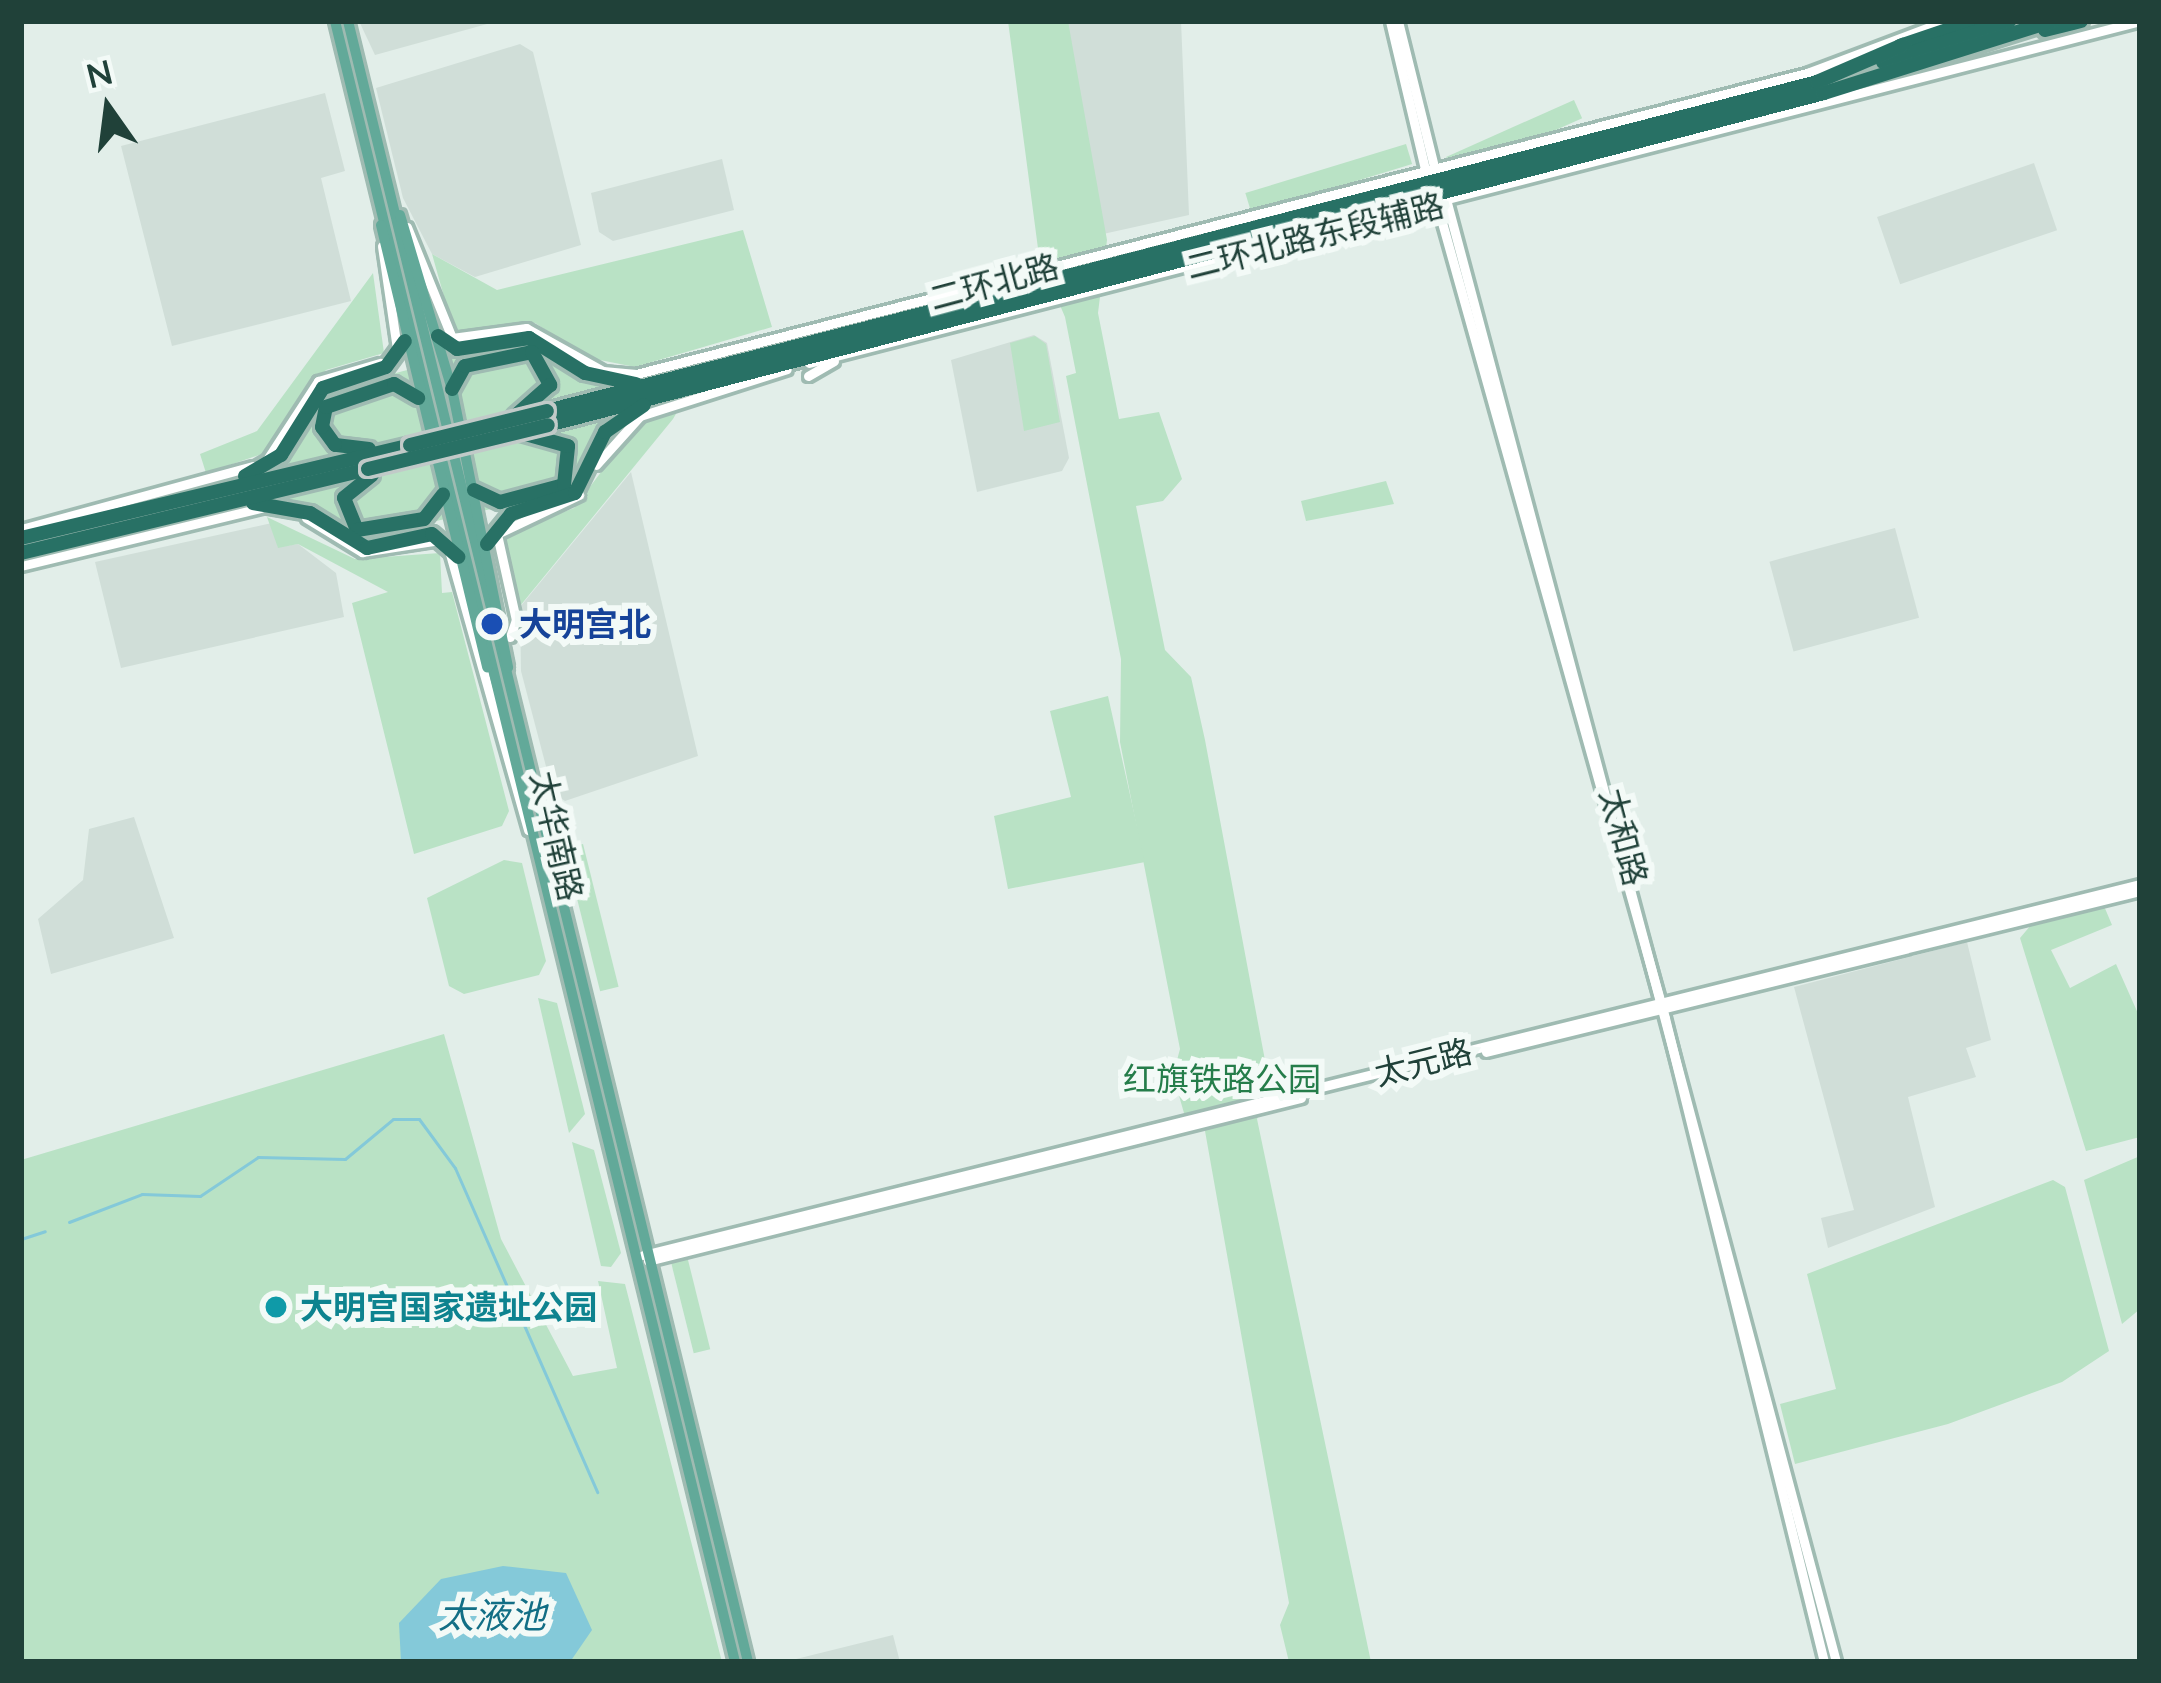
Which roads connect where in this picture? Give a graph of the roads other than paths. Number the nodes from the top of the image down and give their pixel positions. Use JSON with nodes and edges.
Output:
{"nodes":[{"id":1,"x":335,"y":21,"type":"edge"},
{"id":2,"x":348,"y":21,"type":"edge"},
{"id":3,"x":1394,"y":21,"type":"edge"},
{"id":4,"x":1945,"y":21,"type":"edge"},
{"id":5,"x":1975,"y":21,"type":"edge"},
{"id":6,"x":2009,"y":21,"type":"edge"},
{"id":7,"x":2053,"y":21,"type":"edge"},
{"id":8,"x":2081,"y":21,"type":"edge"},
{"id":9,"x":2140,"y":21,"type":"edge"},
{"id":10,"x":1903,"y":45,"type":"junction"},
{"id":11,"x":1976,"y":47,"type":"junction"},
{"id":12,"x":1830,"y":66,"type":"junction"},
{"id":13,"x":1816,"y":82,"type":"junction"},
{"id":14,"x":1431,"y":172,"type":"junction"},
{"id":15,"x":1441,"y":199,"type":"junction"},
{"id":16,"x":388,"y":208,"type":"junction"},
{"id":17,"x":407,"y":226,"type":"junction"},
{"id":18,"x":382,"y":246,"type":"junction"},
{"id":19,"x":861,"y":331,"type":"junction"},
{"id":20,"x":820,"y":333,"type":"junction"},
{"id":21,"x":438,"y":336,"type":"junction"},
{"id":22,"x":405,"y":341,"type":"junction"},
{"id":23,"x":790,"y":360,"type":"junction"},
{"id":24,"x":816,"y":368,"type":"joint"},
{"id":25,"x":452,"y":389,"type":"junction"},
{"id":26,"x":658,"y":389,"type":"junction"},
{"id":27,"x":418,"y":398,"type":"junction"},
{"id":28,"x":545,"y":419,"type":"junction"},
{"id":29,"x":511,"y":427,"type":"junction"},
{"id":30,"x":412,"y":451,"type":"junction"},
{"id":31,"x":365,"y":474,"type":"junction"},
{"id":32,"x":474,"y":490,"type":"junction"},
{"id":33,"x":443,"y":495,"type":"junction"},
{"id":34,"x":210,"y":502,"type":"junction"},
{"id":35,"x":21,"y":529,"type":"edge"},
{"id":36,"x":170,"y":530,"type":"junction"},
{"id":37,"x":21,"y":538,"type":"edge"},
{"id":38,"x":487,"y":544,"type":"junction"},
{"id":39,"x":21,"y":553,"type":"edge"},
{"id":40,"x":458,"y":557,"type":"junction"},
{"id":41,"x":21,"y":566,"type":"edge"},
{"id":42,"x":510,"y":638,"type":"junction"},
{"id":43,"x":501,"y":684,"type":"junction"},
{"id":44,"x":528,"y":830,"type":"junction"},
{"id":45,"x":2140,"y":887,"type":"edge"},
{"id":46,"x":1665,"y":1005,"type":"junction"},
{"id":47,"x":650,"y":1257,"type":"junction"},
{"id":48,"x":636,"y":1260,"type":"junction"},
{"id":49,"x":1786,"y":1485,"type":"junction"},
{"id":50,"x":735,"y":1662,"type":"edge"},
{"id":51,"x":748,"y":1662,"type":"edge"},
{"id":52,"x":1824,"y":1662,"type":"edge"},
{"id":53,"x":1836,"y":1662,"type":"edge"}],
"edges":[{"from":1,"to":16,"type":"main road","name":"太华南路"},
{"from":2,"to":16,"type":"main road","name":"太华南路"},
{"from":3,"to":14,"type":"main road"},
{"from":4,"to":12,"type":"main road","name":"二环北路东段辅路"},
{"from":5,"to":10,"type":"highway"},
{"from":6,"to":13,"type":"highway","name":"二环北路"},
{"from":7,"to":11,"type":"highway"},
{"from":8,"to":11,"type":"highway"},
{"from":9,"to":15,"type":"main road","name":"二环北路东段辅路"},
{"from":10,"to":12,"type":"highway"},
{"from":10,"to":13,"type":"highway","name":"二环北路"},
{"from":11,"to":15,"type":"highway","name":"二环北路"},
{"from":12,"to":14,"type":"main road","name":"二环北路东段辅路"},
{"from":13,"to":19,"type":"highway","name":"二环北路"},
{"from":14,"to":20,"type":"main road","name":"二环北路东段辅路"},
{"from":15,"to":23,"type":"highway","name":"二环北路"},
{"from":15,"to":24,"type":"main road","name":"二环北路东段辅路"},
{"from":15,"to":46,"type":"main road","name":"太和路"},
{"from":16,"to":17,"type":"main road"},
{"from":16,"to":18,"type":"main road"},
{"from":16,"to":43,"type":"main road","name":"太华南路"},
{"from":17,"to":20,"type":"main road","name":"二环北路东段辅路"},
{"from":17,"to":21,"type":"main road"},
{"from":18,"to":22,"type":"main road"},
{"from":18,"to":35,"type":"main road"},
{"from":19,"to":20,"type":"highway"},
{"from":19,"to":23,"type":"highway","name":"二环北路"},
{"from":20,"to":23,"type":"highway"},
{"from":21,"to":25,"type":"main road"},
{"from":21,"to":26,"type":"highway"},
{"from":22,"to":27,"type":"main road"},
{"from":22,"to":34,"type":"highway"},
{"from":23,"to":24,"type":"highway"},
{"from":23,"to":26,"type":"highway","name":"二环北路"},
{"from":23,"to":42,"type":"main road"},
{"from":25,"to":28,"type":"highway"},
{"from":25,"to":32,"type":"main road"},
{"from":26,"to":28,"type":"highway","name":"二环北路"},
{"from":26,"to":38,"type":"highway"},
{"from":27,"to":30,"type":"highway"},
{"from":27,"to":33,"type":"main road"},
{"from":28,"to":29,"type":"highway","name":"二环北路","bridge":true},
{"from":28,"to":29,"type":"highway","bridge":true},
{"from":28,"to":32,"type":"highway"},
{"from":29,"to":30,"type":"highway","name":"二环北路","bridge":true},
{"from":30,"to":31,"type":"highway","name":"二环北路","bridge":true},
{"from":30,"to":34,"type":"highway","name":"二环北路"},
{"from":31,"to":33,"type":"highway"},
{"from":31,"to":34,"type":"highway","name":"二环北路"},
{"from":32,"to":38,"type":"main road"},
{"from":33,"to":40,"type":"main road"},
{"from":34,"to":36,"type":"highway"},
{"from":34,"to":37,"type":"highway","name":"二环北路"},
{"from":34,"to":39,"type":"highway","name":"二环北路"},
{"from":34,"to":40,"type":"highway"},
{"from":36,"to":41,"type":"main road"},
{"from":36,"to":44,"type":"main road"},
{"from":38,"to":42,"type":"main road"},
{"from":40,"to":43,"type":"main road"},
{"from":42,"to":43,"type":"main road"},
{"from":43,"to":44,"type":"main road","name":"太华南路"},
{"from":43,"to":47,"type":"main road","name":"太华南路"},
{"from":44,"to":48,"type":"main road","name":"太华南路"},
{"from":45,"to":46,"type":"main road","name":"太元路"},
{"from":46,"to":47,"type":"main road","name":"太元路"},
{"from":46,"to":49,"type":"main road","name":"太和路"},
{"from":47,"to":48,"type":"main road","name":"太元路"},
{"from":47,"to":51,"type":"main road","name":"太华南路"},
{"from":48,"to":50,"type":"main road","name":"太华南路"},
{"from":49,"to":52,"type":"main road"},
{"from":49,"to":53,"type":"main road"}]}
